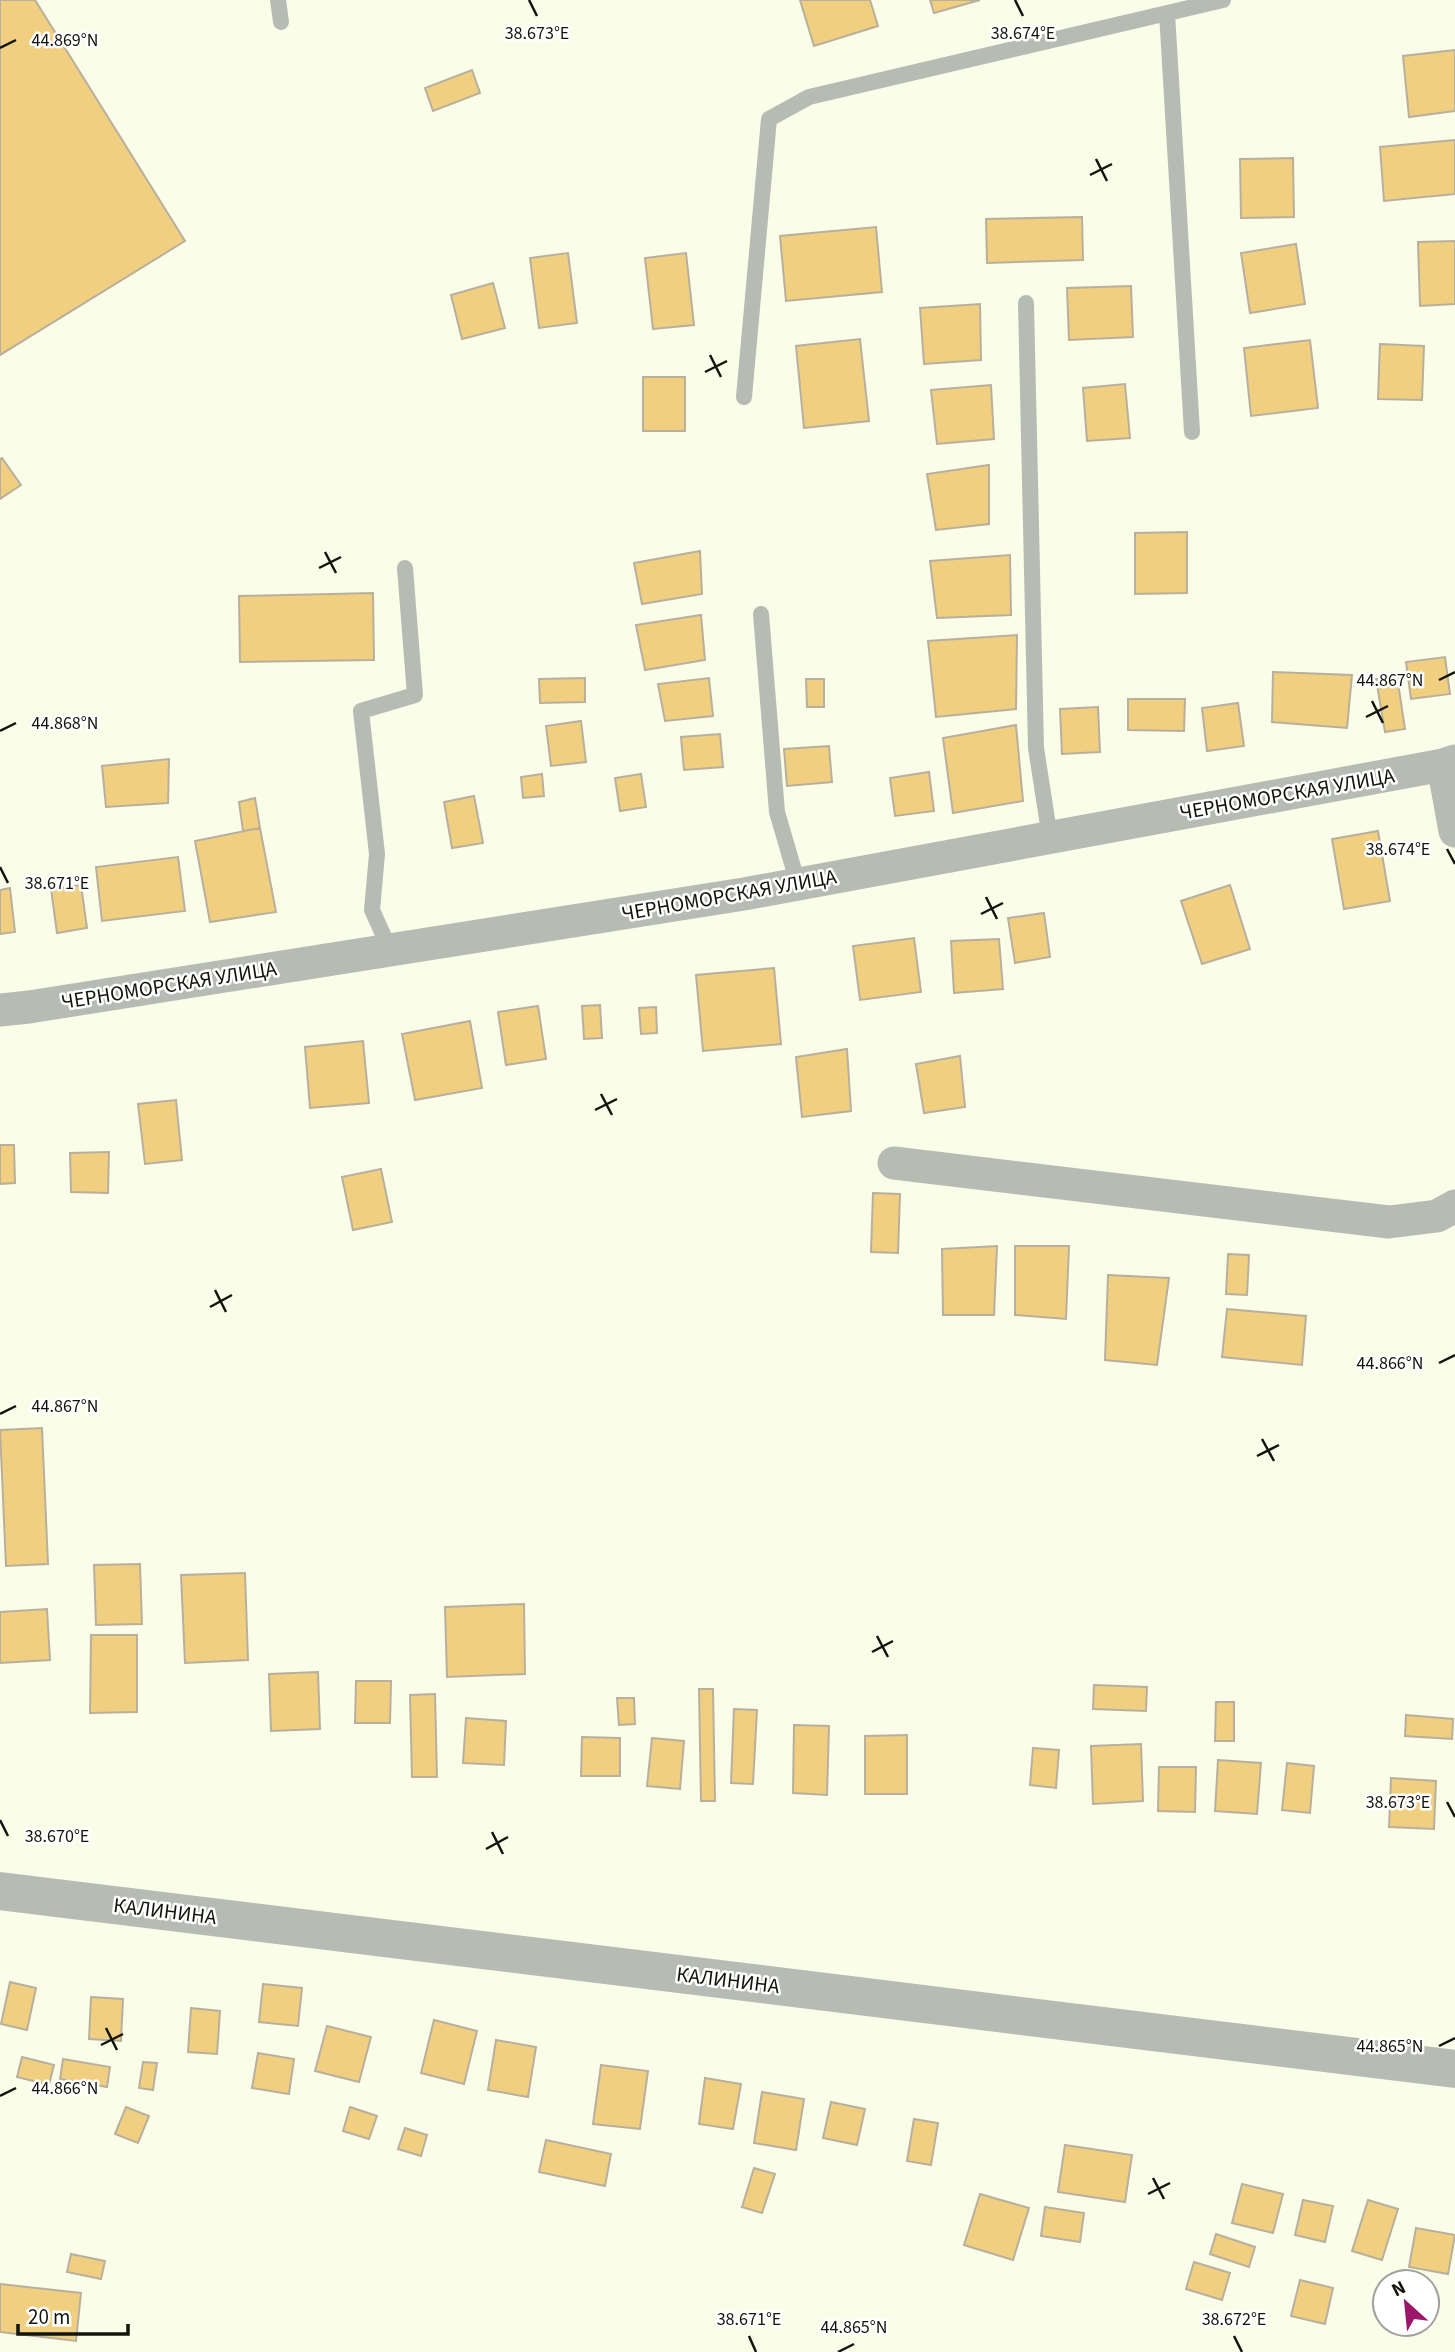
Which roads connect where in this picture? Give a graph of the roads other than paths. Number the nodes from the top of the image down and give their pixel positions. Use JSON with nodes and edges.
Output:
{"nodes":[{"id":1,"x":278,"y":0,"type":"edge"},
{"id":2,"x":1223,"y":0,"type":"edge"},
{"id":3,"x":1167,"y":13,"type":"junction"},
{"id":4,"x":281,"y":22,"type":"dead end"},
{"id":5,"x":1026,"y":303,"type":"dead end"},
{"id":6,"x":744,"y":397,"type":"dead end"},
{"id":7,"x":1192,"y":432,"type":"dead end"},
{"id":8,"x":405,"y":568,"type":"dead end"},
{"id":9,"x":761,"y":614,"type":"dead end"},
{"id":10,"x":1449,"y":763,"type":"edge"},
{"id":11,"x":1455,"y":831,"type":"edge"},
{"id":12,"x":1050,"y":838,"type":"junction"},
{"id":13,"x":798,"y":884,"type":"junction"},
{"id":14,"x":390,"y":950,"type":"junction"},
{"id":15,"x":0,"y":1010,"type":"edge"},
{"id":16,"x":894,"y":1163,"type":"dead end"},
{"id":17,"x":1455,"y":1206,"type":"edge"},
{"id":18,"x":0,"y":1891,"type":"edge"},
{"id":19,"x":1455,"y":2068,"type":"edge"}],
"edges":[{"from":1,"to":4,"type":"lane"},
{"from":2,"to":3,"type":"lane"},
{"from":3,"to":6,"type":"lane"},
{"from":3,"to":7,"type":"lane"},
{"from":5,"to":12,"type":"lane"},
{"from":8,"to":14,"type":"lane"},
{"from":9,"to":13,"type":"lane"},
{"from":10,"to":11,"type":"street"},
{"from":10,"to":12,"type":"street","name":"ЧЕРНОМОРСКАЯ УЛИЦА"},
{"from":12,"to":13,"type":"street","name":"ЧЕРНОМОРСКАЯ УЛИЦА"},
{"from":13,"to":14,"type":"street","name":"ЧЕРНОМОРСКАЯ УЛИЦА"},
{"from":14,"to":15,"type":"street","name":"ЧЕРНОМОРСКАЯ УЛИЦА"},
{"from":16,"to":17,"type":"street"},
{"from":18,"to":19,"type":"street","name":"КАЛИНИНА"}]}
